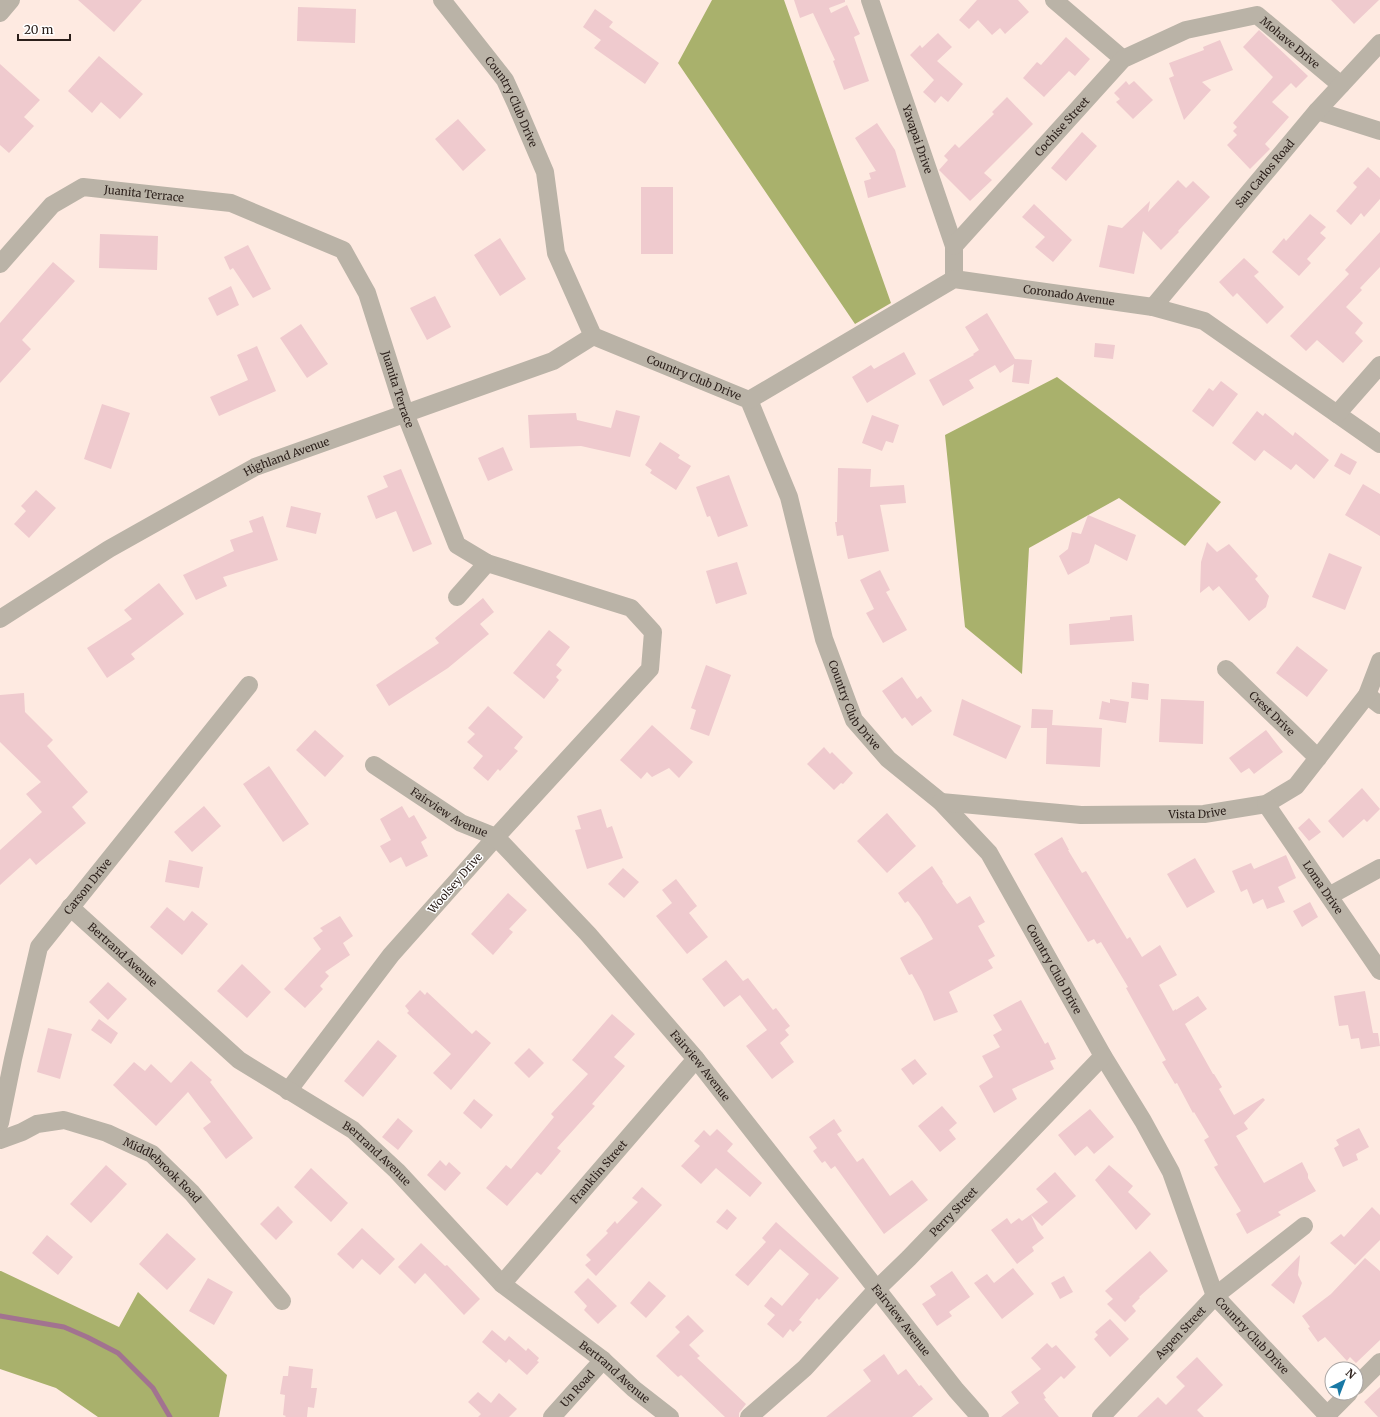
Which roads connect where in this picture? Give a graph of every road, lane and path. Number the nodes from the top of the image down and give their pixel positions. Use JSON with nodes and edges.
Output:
{"nodes":[{"id":1,"x":11,"y":0,"type":"edge"},
{"id":2,"x":442,"y":0,"type":"edge"},
{"id":3,"x":870,"y":0,"type":"edge"},
{"id":4,"x":1054,"y":0,"type":"edge"},
{"id":5,"x":0,"y":13,"type":"edge"},
{"id":6,"x":1186,"y":30,"type":"joint"},
{"id":7,"x":1380,"y":43,"type":"edge"},
{"id":8,"x":1123,"y":59,"type":"junction"},
{"id":9,"x":1341,"y":85,"type":"junction"},
{"id":10,"x":1317,"y":111,"type":"junction"},
{"id":11,"x":1380,"y":131,"type":"edge"},
{"id":12,"x":954,"y":246,"type":"junction"},
{"id":13,"x":0,"y":264,"type":"edge"},
{"id":14,"x":954,"y":279,"type":"junction"},
{"id":15,"x":1153,"y":307,"type":"junction"},
{"id":16,"x":593,"y":336,"type":"junction"},
{"id":17,"x":1380,"y":365,"type":"edge"},
{"id":18,"x":749,"y":400,"type":"junction"},
{"id":19,"x":405,"y":413,"type":"junction"},
{"id":20,"x":1337,"y":414,"type":"junction"},
{"id":21,"x":1380,"y":444,"type":"edge"},
{"id":22,"x":487,"y":563,"type":"junction"},
{"id":23,"x":457,"y":598,"type":"dead end"},
{"id":24,"x":0,"y":620,"type":"edge"},
{"id":25,"x":1380,"y":661,"type":"edge"},
{"id":26,"x":650,"y":669,"type":"joint"},
{"id":27,"x":1226,"y":669,"type":"dead end"},
{"id":28,"x":249,"y":685,"type":"dead end"},
{"id":29,"x":1374,"y":700,"type":"edge"},
{"id":30,"x":1318,"y":758,"type":"junction"},
{"id":31,"x":374,"y":765,"type":"dead end"},
{"id":32,"x":941,"y":802,"type":"junction"},
{"id":33,"x":1266,"y":804,"type":"junction"},
{"id":34,"x":496,"y":837,"type":"junction"},
{"id":35,"x":1380,"y":868,"type":"edge"},
{"id":36,"x":1329,"y":896,"type":"junction"},
{"id":37,"x":70,"y":907,"type":"junction"},
{"id":38,"x":1380,"y":971,"type":"edge"},
{"id":39,"x":1103,"y":1056,"type":"junction"},
{"id":40,"x":696,"y":1059,"type":"junction"},
{"id":41,"x":288,"y":1091,"type":"junction"},
{"id":42,"x":0,"y":1124,"type":"edge"},
{"id":43,"x":0,"y":1140,"type":"edge"},
{"id":44,"x":1304,"y":1226,"type":"dead end"},
{"id":45,"x":502,"y":1284,"type":"junction"},
{"id":46,"x":877,"y":1289,"type":"junction"},
{"id":47,"x":1215,"y":1296,"type":"junction"},
{"id":48,"x":282,"y":1301,"type":"dead end"},
{"id":49,"x":603,"y":1360,"type":"junction"},
{"id":50,"x":1380,"y":1362,"type":"edge"},
{"id":51,"x":1364,"y":1378,"type":"edge"},
{"id":52,"x":1342,"y":1401,"type":"edge"},
{"id":53,"x":1328,"y":1416,"type":"edge"},
{"id":54,"x":552,"y":1417,"type":"edge"},
{"id":55,"x":670,"y":1417,"type":"edge"},
{"id":56,"x":749,"y":1417,"type":"edge"},
{"id":57,"x":980,"y":1417,"type":"edge"},
{"id":58,"x":1101,"y":1417,"type":"edge"}],
"edges":[{"from":1,"to":5,"type":"street"},
{"from":2,"to":16,"type":"street","name":"Country Club Drive"},
{"from":3,"to":12,"type":"street","name":"Yavapai Drive"},
{"from":4,"to":8,"type":"street"},
{"from":6,"to":8,"type":"street","name":"Cochise Street"},
{"from":6,"to":9,"type":"street","name":"Mohave Drive"},
{"from":7,"to":9,"type":"street","name":"San Carlos Road"},
{"from":8,"to":12,"type":"street","name":"Cochise Street"},
{"from":9,"to":10,"type":"street","name":"San Carlos Road"},
{"from":10,"to":11,"type":"street"},
{"from":10,"to":15,"type":"street","name":"San Carlos Road"},
{"from":12,"to":14,"type":"street","name":"Yavapai Drive"},
{"from":13,"to":19,"type":"street","name":"Juanita Terrace"},
{"from":14,"to":15,"type":"street","name":"Coronado Avenue"},
{"from":14,"to":18,"type":"street"},
{"from":15,"to":20,"type":"street","name":"Coronado Avenue"},
{"from":16,"to":18,"type":"street","name":"Country Club Drive"},
{"from":16,"to":19,"type":"street","name":"Highland Avenue"},
{"from":17,"to":20,"type":"street"},
{"from":18,"to":32,"type":"street","name":"Country Club Drive"},
{"from":19,"to":22,"type":"street","name":"Juanita Terrace"},
{"from":19,"to":24,"type":"street","name":"Highland Avenue"},
{"from":20,"to":21,"type":"street","name":"Coronado Avenue"},
{"from":22,"to":23,"type":"street"},
{"from":22,"to":26,"type":"street","name":"Juanita Terrace"},
{"from":25,"to":29,"type":"street","name":"Vista Drive"},
{"from":26,"to":34,"type":"street","name":"Woolsey Drive"},
{"from":27,"to":30,"type":"street","name":"Crest Drive"},
{"from":28,"to":37,"type":"street","name":"Carson Drive"},
{"from":29,"to":30,"type":"street","name":"Vista Drive"},
{"from":30,"to":33,"type":"street","name":"Vista Drive"},
{"from":31,"to":34,"type":"street","name":"Fairview Avenue"},
{"from":32,"to":33,"type":"street","name":"Vista Drive"},
{"from":32,"to":39,"type":"street","name":"Country Club Drive"},
{"from":33,"to":36,"type":"street","name":"Loma Drive"},
{"from":34,"to":40,"type":"street","name":"Fairview Avenue"},
{"from":34,"to":41,"type":"street","name":"Woolsey Drive"},
{"from":35,"to":36,"type":"street"},
{"from":36,"to":38,"type":"street","name":"Loma Drive"},
{"from":37,"to":41,"type":"street","name":"Bertrand Avenue"},
{"from":37,"to":42,"type":"street","name":"Carson Drive"},
{"from":39,"to":46,"type":"street","name":"Perry Street"},
{"from":39,"to":47,"type":"street","name":"Country Club Drive"},
{"from":40,"to":45,"type":"street","name":"Franklin Street"},
{"from":40,"to":46,"type":"street","name":"Fairview Avenue"},
{"from":41,"to":45,"type":"street","name":"Bertrand Avenue"},
{"from":43,"to":48,"type":"street","name":"Middlebrook Road"},
{"from":44,"to":47,"type":"street","name":"Aspen Street"},
{"from":45,"to":49,"type":"street","name":"Bertrand Avenue"},
{"from":46,"to":56,"type":"street","name":"Perry Street"},
{"from":46,"to":57,"type":"street","name":"Fairview Avenue"},
{"from":47,"to":53,"type":"street","name":"Country Club Drive"},
{"from":47,"to":58,"type":"street","name":"Aspen Street"},
{"from":49,"to":54,"type":"street","name":"Un Road"},
{"from":49,"to":55,"type":"street","name":"Bertrand Avenue"},
{"from":50,"to":51,"type":"street"},
{"from":52,"to":53,"type":"street"}]}
